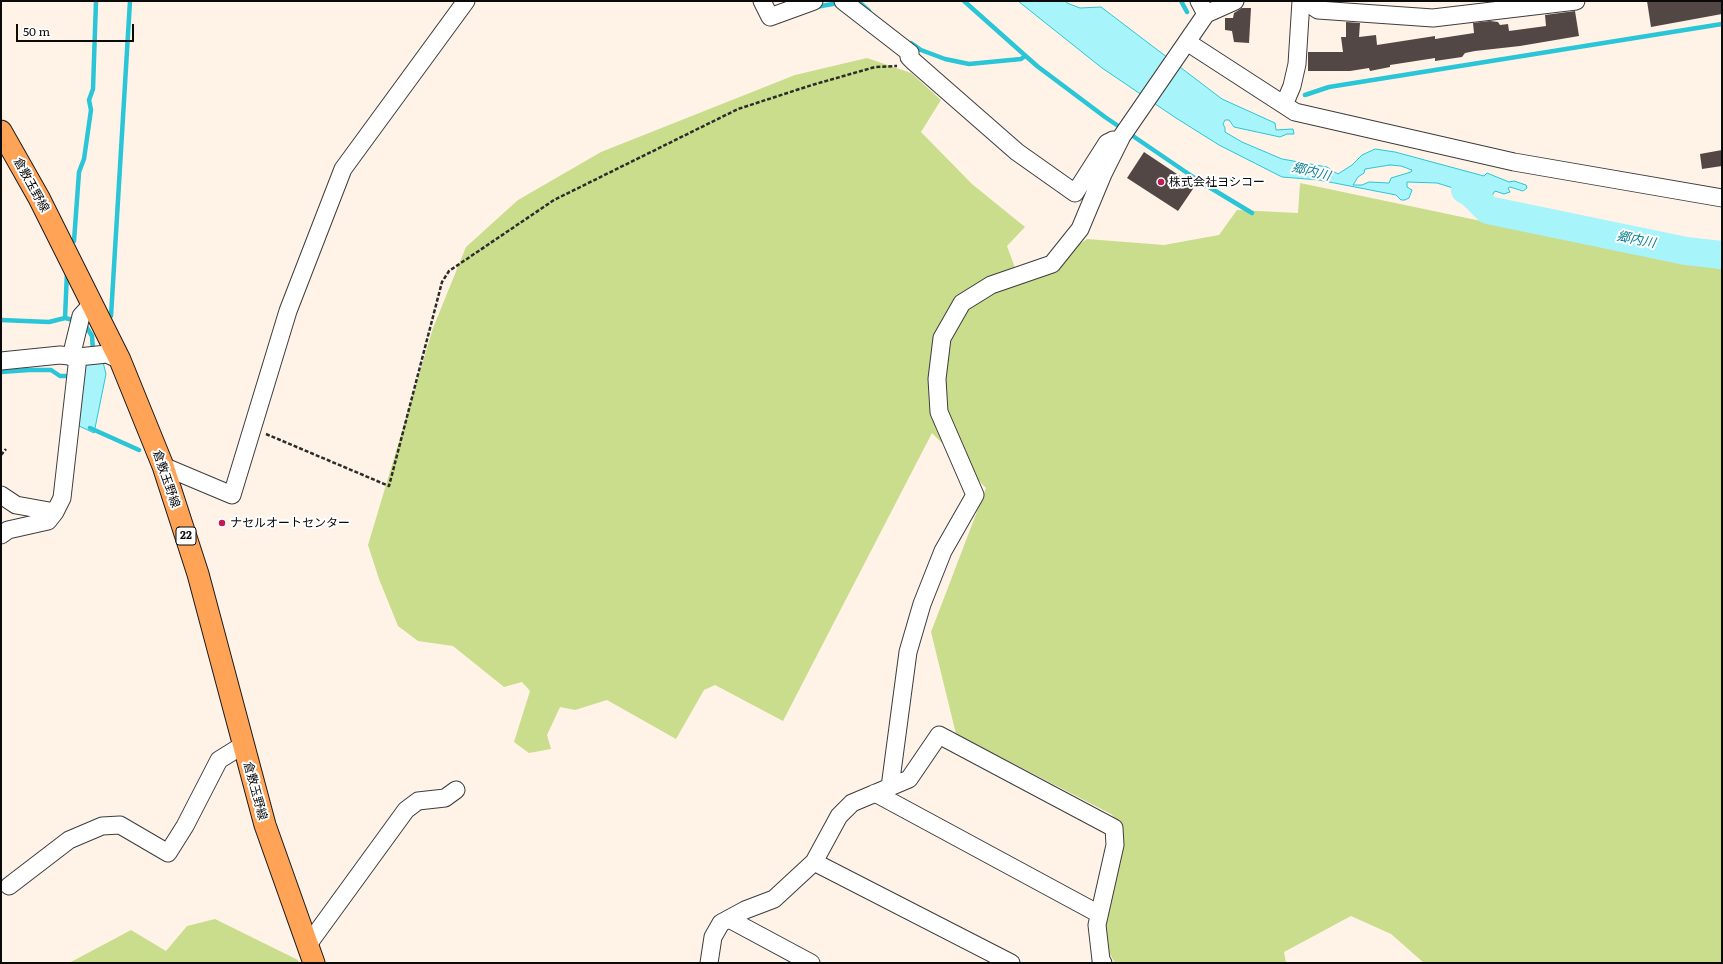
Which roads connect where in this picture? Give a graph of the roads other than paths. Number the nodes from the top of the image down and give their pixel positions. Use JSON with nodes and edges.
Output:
{"nodes":[{"id":1,"x":466,"y":1,"type":"edge"},
{"id":2,"x":762,"y":1,"type":"edge"},
{"id":3,"x":814,"y":1,"type":"edge"},
{"id":4,"x":843,"y":1,"type":"edge"},
{"id":5,"x":1235,"y":1,"type":"edge"},
{"id":6,"x":1301,"y":1,"type":"edge"},
{"id":7,"x":1306,"y":1,"type":"edge"},
{"id":8,"x":1576,"y":1,"type":"edge"},
{"id":9,"x":1540,"y":3,"type":"edge"},
{"id":10,"x":1202,"y":7,"type":"edge"},
{"id":11,"x":1185,"y":44,"type":"junction"},
{"id":12,"x":1284,"y":104,"type":"junction"},
{"id":13,"x":1127,"y":128,"type":"junction"},
{"id":14,"x":1,"y":130,"type":"edge"},
{"id":15,"x":1722,"y":198,"type":"edge"},
{"id":16,"x":83,"y":316,"type":"junction"},
{"id":17,"x":1,"y":361,"type":"edge"},
{"id":18,"x":87,"y":362,"type":"junction"},
{"id":19,"x":163,"y":466,"type":"junction"},
{"id":20,"x":1,"y":495,"type":"edge"},
{"id":21,"x":55,"y":512,"type":"junction"},
{"id":22,"x":1,"y":535,"type":"edge"},
{"id":23,"x":243,"y":745,"type":"junction"},
{"id":24,"x":456,"y":790,"type":"dead end"},
{"id":25,"x":883,"y":790,"type":"junction"},
{"id":26,"x":814,"y":862,"type":"junction"},
{"id":27,"x":9,"y":886,"type":"dead end"},
{"id":28,"x":1099,"y":914,"type":"junction"},
{"id":29,"x":728,"y":919,"type":"junction"},
{"id":30,"x":311,"y":955,"type":"edge"},
{"id":31,"x":1102,"y":962,"type":"edge"},
{"id":32,"x":709,"y":963,"type":"edge"},
{"id":33,"x":811,"y":963,"type":"edge"},
{"id":34,"x":1010,"y":963,"type":"edge"}],
"edges":[{"from":1,"to":19,"type":"street"},
{"from":2,"to":3,"type":"street"},
{"from":4,"to":13,"type":"street"},
{"from":5,"to":10,"type":"street"},
{"from":6,"to":12,"type":"street"},
{"from":7,"to":9,"type":"street"},
{"from":8,"to":9,"type":"street"},
{"from":10,"to":11,"type":"street"},
{"from":11,"to":12,"type":"street"},
{"from":11,"to":13,"type":"street"},
{"from":12,"to":15,"type":"street"},
{"from":13,"to":25,"type":"street"},
{"from":14,"to":16,"type":"main road","name":"倉敷玉野線","number":"22"},
{"from":16,"to":18,"type":"main road","name":"倉敷玉野線","number":"22"},
{"from":16,"to":18,"type":"street"},
{"from":17,"to":18,"type":"street"},
{"from":18,"to":19,"type":"main road","name":"倉敷玉野線","number":"22"},
{"from":18,"to":21,"type":"street"},
{"from":19,"to":23,"type":"main road","name":"倉敷玉野線","number":"22"},
{"from":20,"to":21,"type":"street"},
{"from":21,"to":22,"type":"street"},
{"from":23,"to":27,"type":"street"},
{"from":23,"to":30,"type":"main road","name":"倉敷玉野線","number":"22"},
{"from":24,"to":30,"type":"street"},
{"from":25,"to":26,"type":"street"},
{"from":25,"to":28,"type":"street"},
{"from":25,"to":28,"type":"street"},
{"from":26,"to":29,"type":"street"},
{"from":26,"to":34,"type":"street"},
{"from":28,"to":31,"type":"street"},
{"from":29,"to":32,"type":"street"},
{"from":29,"to":33,"type":"street"}]}
